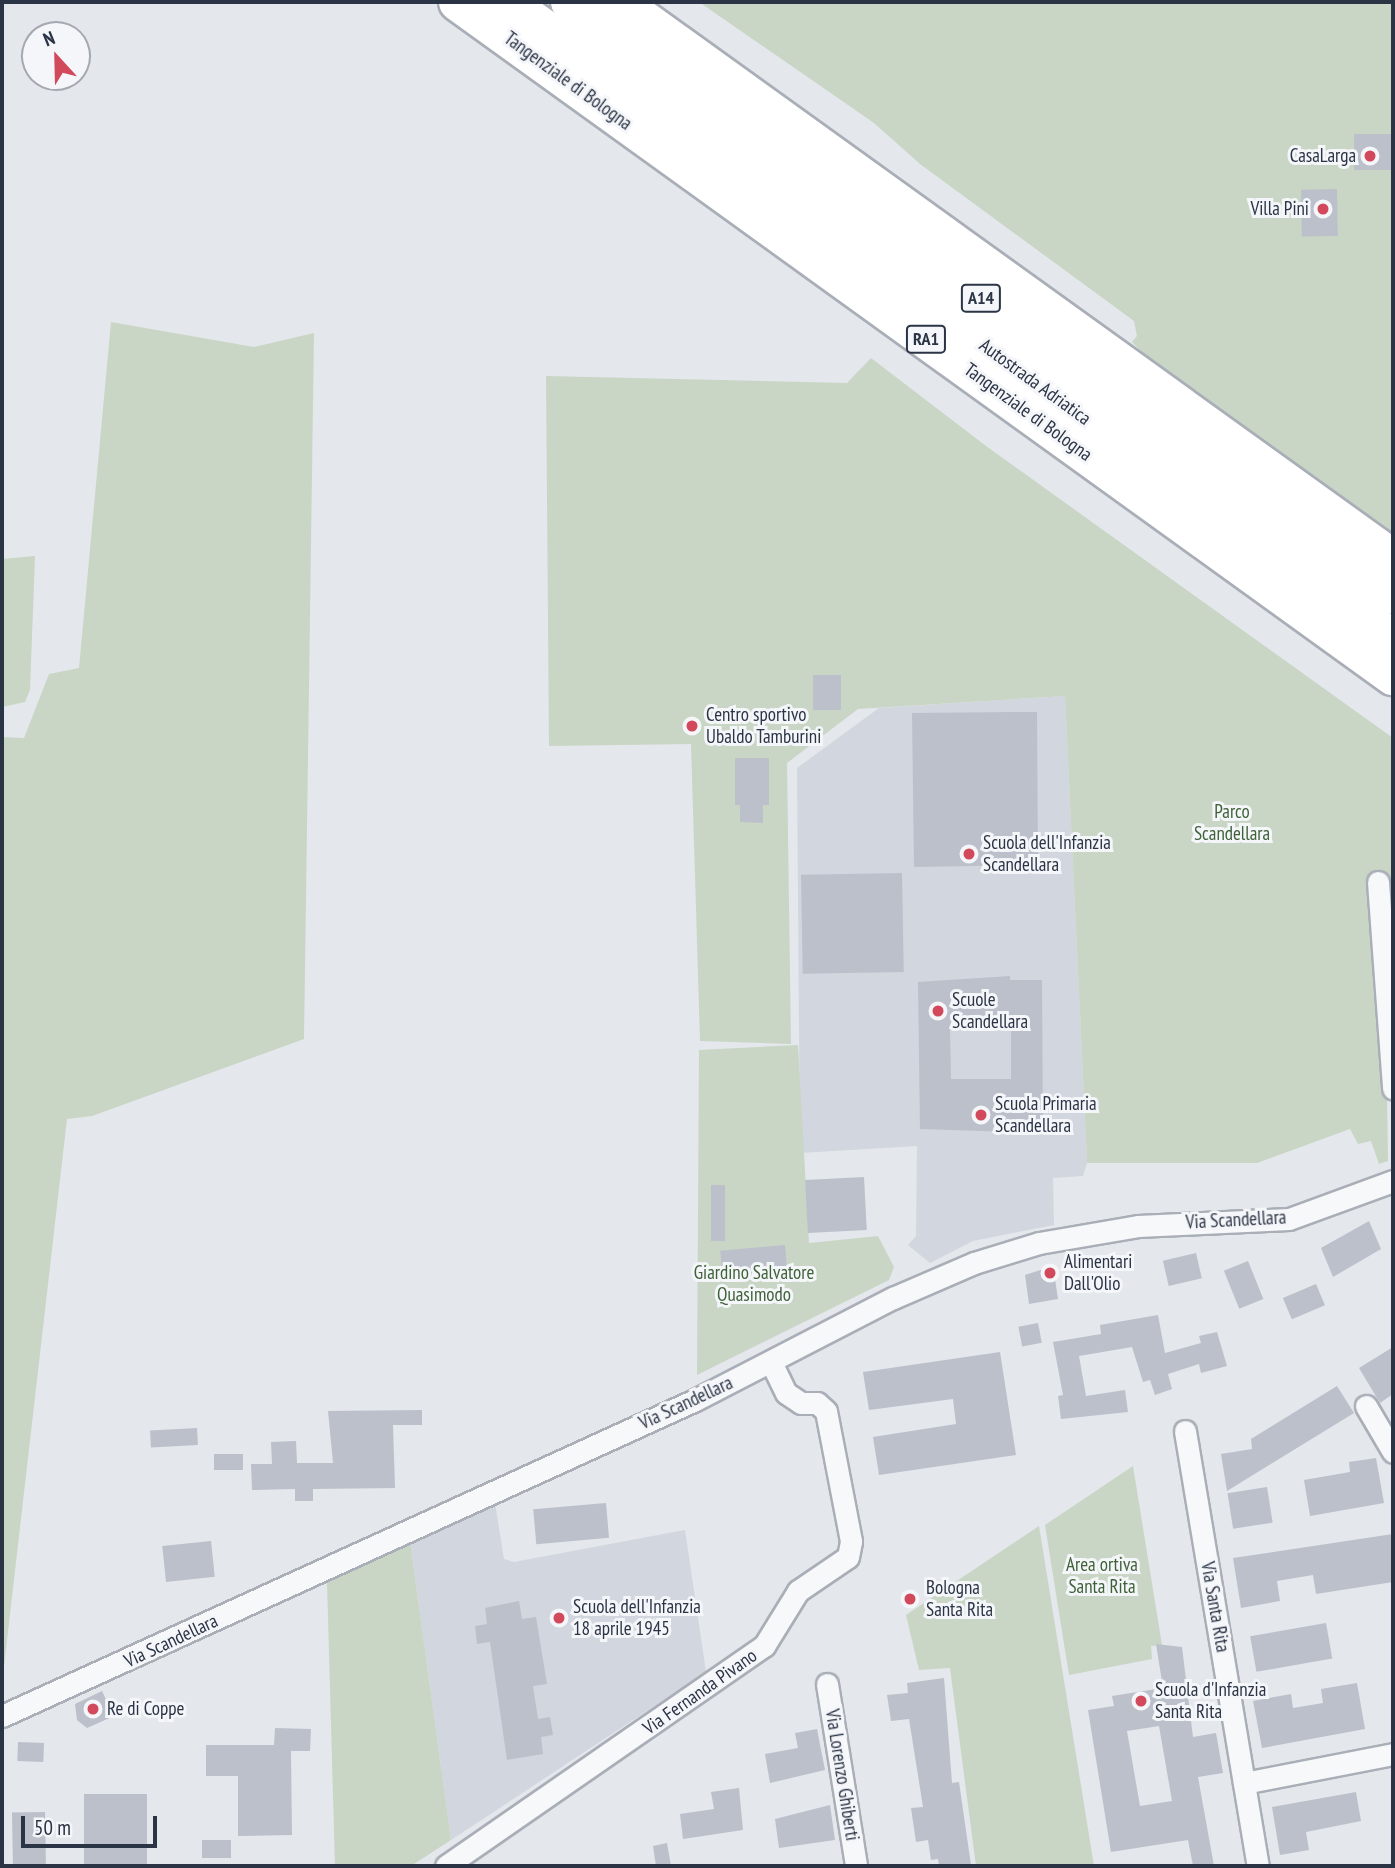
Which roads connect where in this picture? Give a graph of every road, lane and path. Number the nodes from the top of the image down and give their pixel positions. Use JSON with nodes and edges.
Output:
{"nodes":[{"id":1,"x":458,"y":2,"type":"edge"},
{"id":2,"x":507,"y":2,"type":"edge"},
{"id":3,"x":570,"y":2,"type":"edge"},
{"id":4,"x":620,"y":2,"type":"edge"},
{"id":5,"x":1393,"y":559,"type":"edge"},
{"id":6,"x":1393,"y":594,"type":"edge"},
{"id":7,"x":1393,"y":639,"type":"edge"},
{"id":8,"x":1393,"y":676,"type":"edge"},
{"id":9,"x":1378,"y":882,"type":"dead end"},
{"id":10,"x":1393,"y":1088,"type":"edge"},
{"id":11,"x":1393,"y":1181,"type":"edge"},
{"id":12,"x":771,"y":1362,"type":"junction"},
{"id":13,"x":1366,"y":1406,"type":"dead end"},
{"id":14,"x":1185,"y":1431,"type":"dead end"},
{"id":15,"x":1393,"y":1452,"type":"edge"},
{"id":16,"x":827,"y":1685,"type":"dead end"},
{"id":17,"x":2,"y":1716,"type":"edge"},
{"id":18,"x":1393,"y":1754,"type":"edge"},
{"id":19,"x":1244,"y":1783,"type":"junction"},
{"id":20,"x":446,"y":1866,"type":"edge"},
{"id":21,"x":856,"y":1866,"type":"edge"},
{"id":22,"x":1258,"y":1866,"type":"edge"}],
"edges":[{"from":1,"to":8,"type":"highway","name":"Tangenziale di Bologna","number":"RA1"},
{"from":2,"to":7,"type":"highway","name":"Autostrada Adriatica","number":"A14"},
{"from":3,"to":6,"type":"highway","name":"Autostrada Adriatica","number":"A14"},
{"from":4,"to":5,"type":"highway"},
{"from":9,"to":10,"type":"street"},
{"from":11,"to":12,"type":"street","name":"Via Scandellara"},
{"from":12,"to":17,"type":"street","name":"Via Scandellara"},
{"from":12,"to":20,"type":"street","name":"Via Fernanda Pivano"},
{"from":13,"to":15,"type":"street"},
{"from":14,"to":19,"type":"street","name":"Via Santa Rita"},
{"from":16,"to":21,"type":"street","name":"Via Lorenzo Ghiberti"},
{"from":18,"to":19,"type":"street"},
{"from":19,"to":22,"type":"street","name":"Via Santa Rita"}]}
